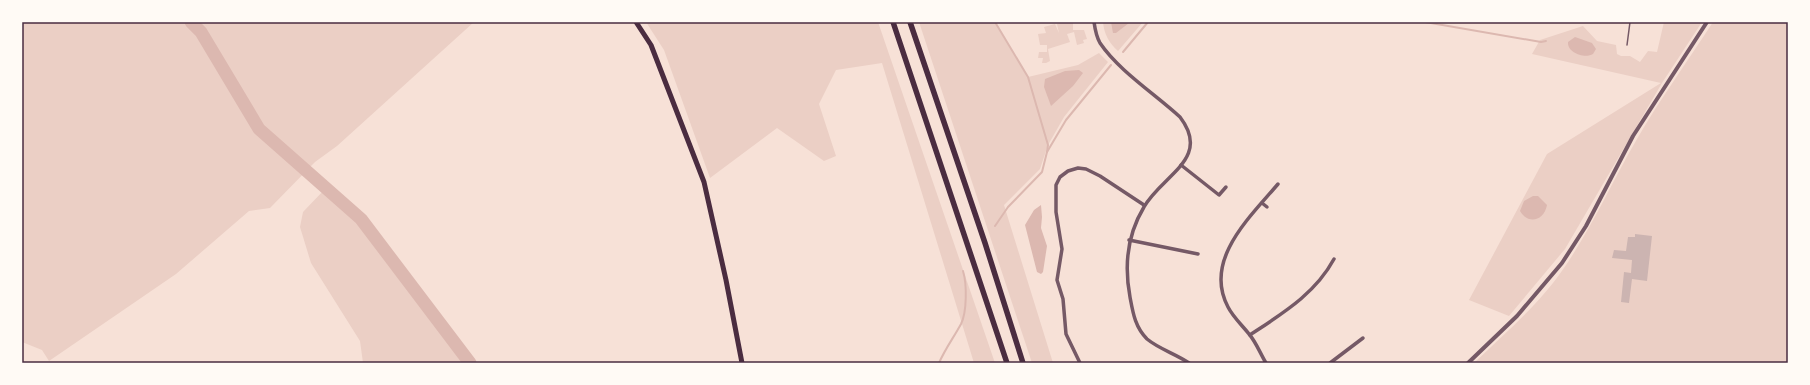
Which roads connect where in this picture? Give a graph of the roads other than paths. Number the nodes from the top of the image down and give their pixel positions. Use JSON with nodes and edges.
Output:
{"nodes":[{"id":1,"x":636,"y":22,"type":"edge"},
{"id":2,"x":893,"y":22,"type":"edge"},
{"id":3,"x":910,"y":22,"type":"edge"},
{"id":4,"x":1094,"y":22,"type":"edge"},
{"id":5,"x":1630,"y":22,"type":"edge"},
{"id":6,"x":1706,"y":22,"type":"edge"},
{"id":7,"x":1627,"y":45,"type":"dead end"},
{"id":8,"x":1181,"y":165,"type":"junction"},
{"id":9,"x":1278,"y":184,"type":"dead end"},
{"id":10,"x":1226,"y":186,"type":"dead end"},
{"id":11,"x":1262,"y":203,"type":"junction"},
{"id":12,"x":1144,"y":205,"type":"junction"},
{"id":13,"x":1267,"y":207,"type":"dead end"},
{"id":14,"x":1129,"y":240,"type":"junction"},
{"id":15,"x":1198,"y":254,"type":"dead end"},
{"id":16,"x":1334,"y":259,"type":"dead end"},
{"id":17,"x":1250,"y":334,"type":"junction"},
{"id":18,"x":1363,"y":338,"type":"dead end"},
{"id":19,"x":742,"y":363,"type":"edge"},
{"id":20,"x":1007,"y":363,"type":"edge"},
{"id":21,"x":1023,"y":363,"type":"edge"},
{"id":22,"x":1080,"y":363,"type":"edge"},
{"id":23,"x":1189,"y":363,"type":"edge"},
{"id":24,"x":1266,"y":363,"type":"edge"},
{"id":25,"x":1330,"y":363,"type":"edge"},
{"id":26,"x":1468,"y":363,"type":"edge"}],
"edges":[{"from":1,"to":19,"type":"main road"},
{"from":2,"to":20,"type":"highway"},
{"from":3,"to":21,"type":"highway"},
{"from":4,"to":8,"type":"street"},
{"from":5,"to":7,"type":"lane"},
{"from":6,"to":26,"type":"street"},
{"from":8,"to":10,"type":"street"},
{"from":8,"to":12,"type":"street"},
{"from":9,"to":11,"type":"street"},
{"from":11,"to":13,"type":"street"},
{"from":11,"to":17,"type":"street"},
{"from":12,"to":14,"type":"street"},
{"from":12,"to":22,"type":"street"},
{"from":14,"to":15,"type":"street"},
{"from":14,"to":23,"type":"street"},
{"from":16,"to":17,"type":"street"},
{"from":17,"to":24,"type":"street"},
{"from":18,"to":25,"type":"street"}]}
